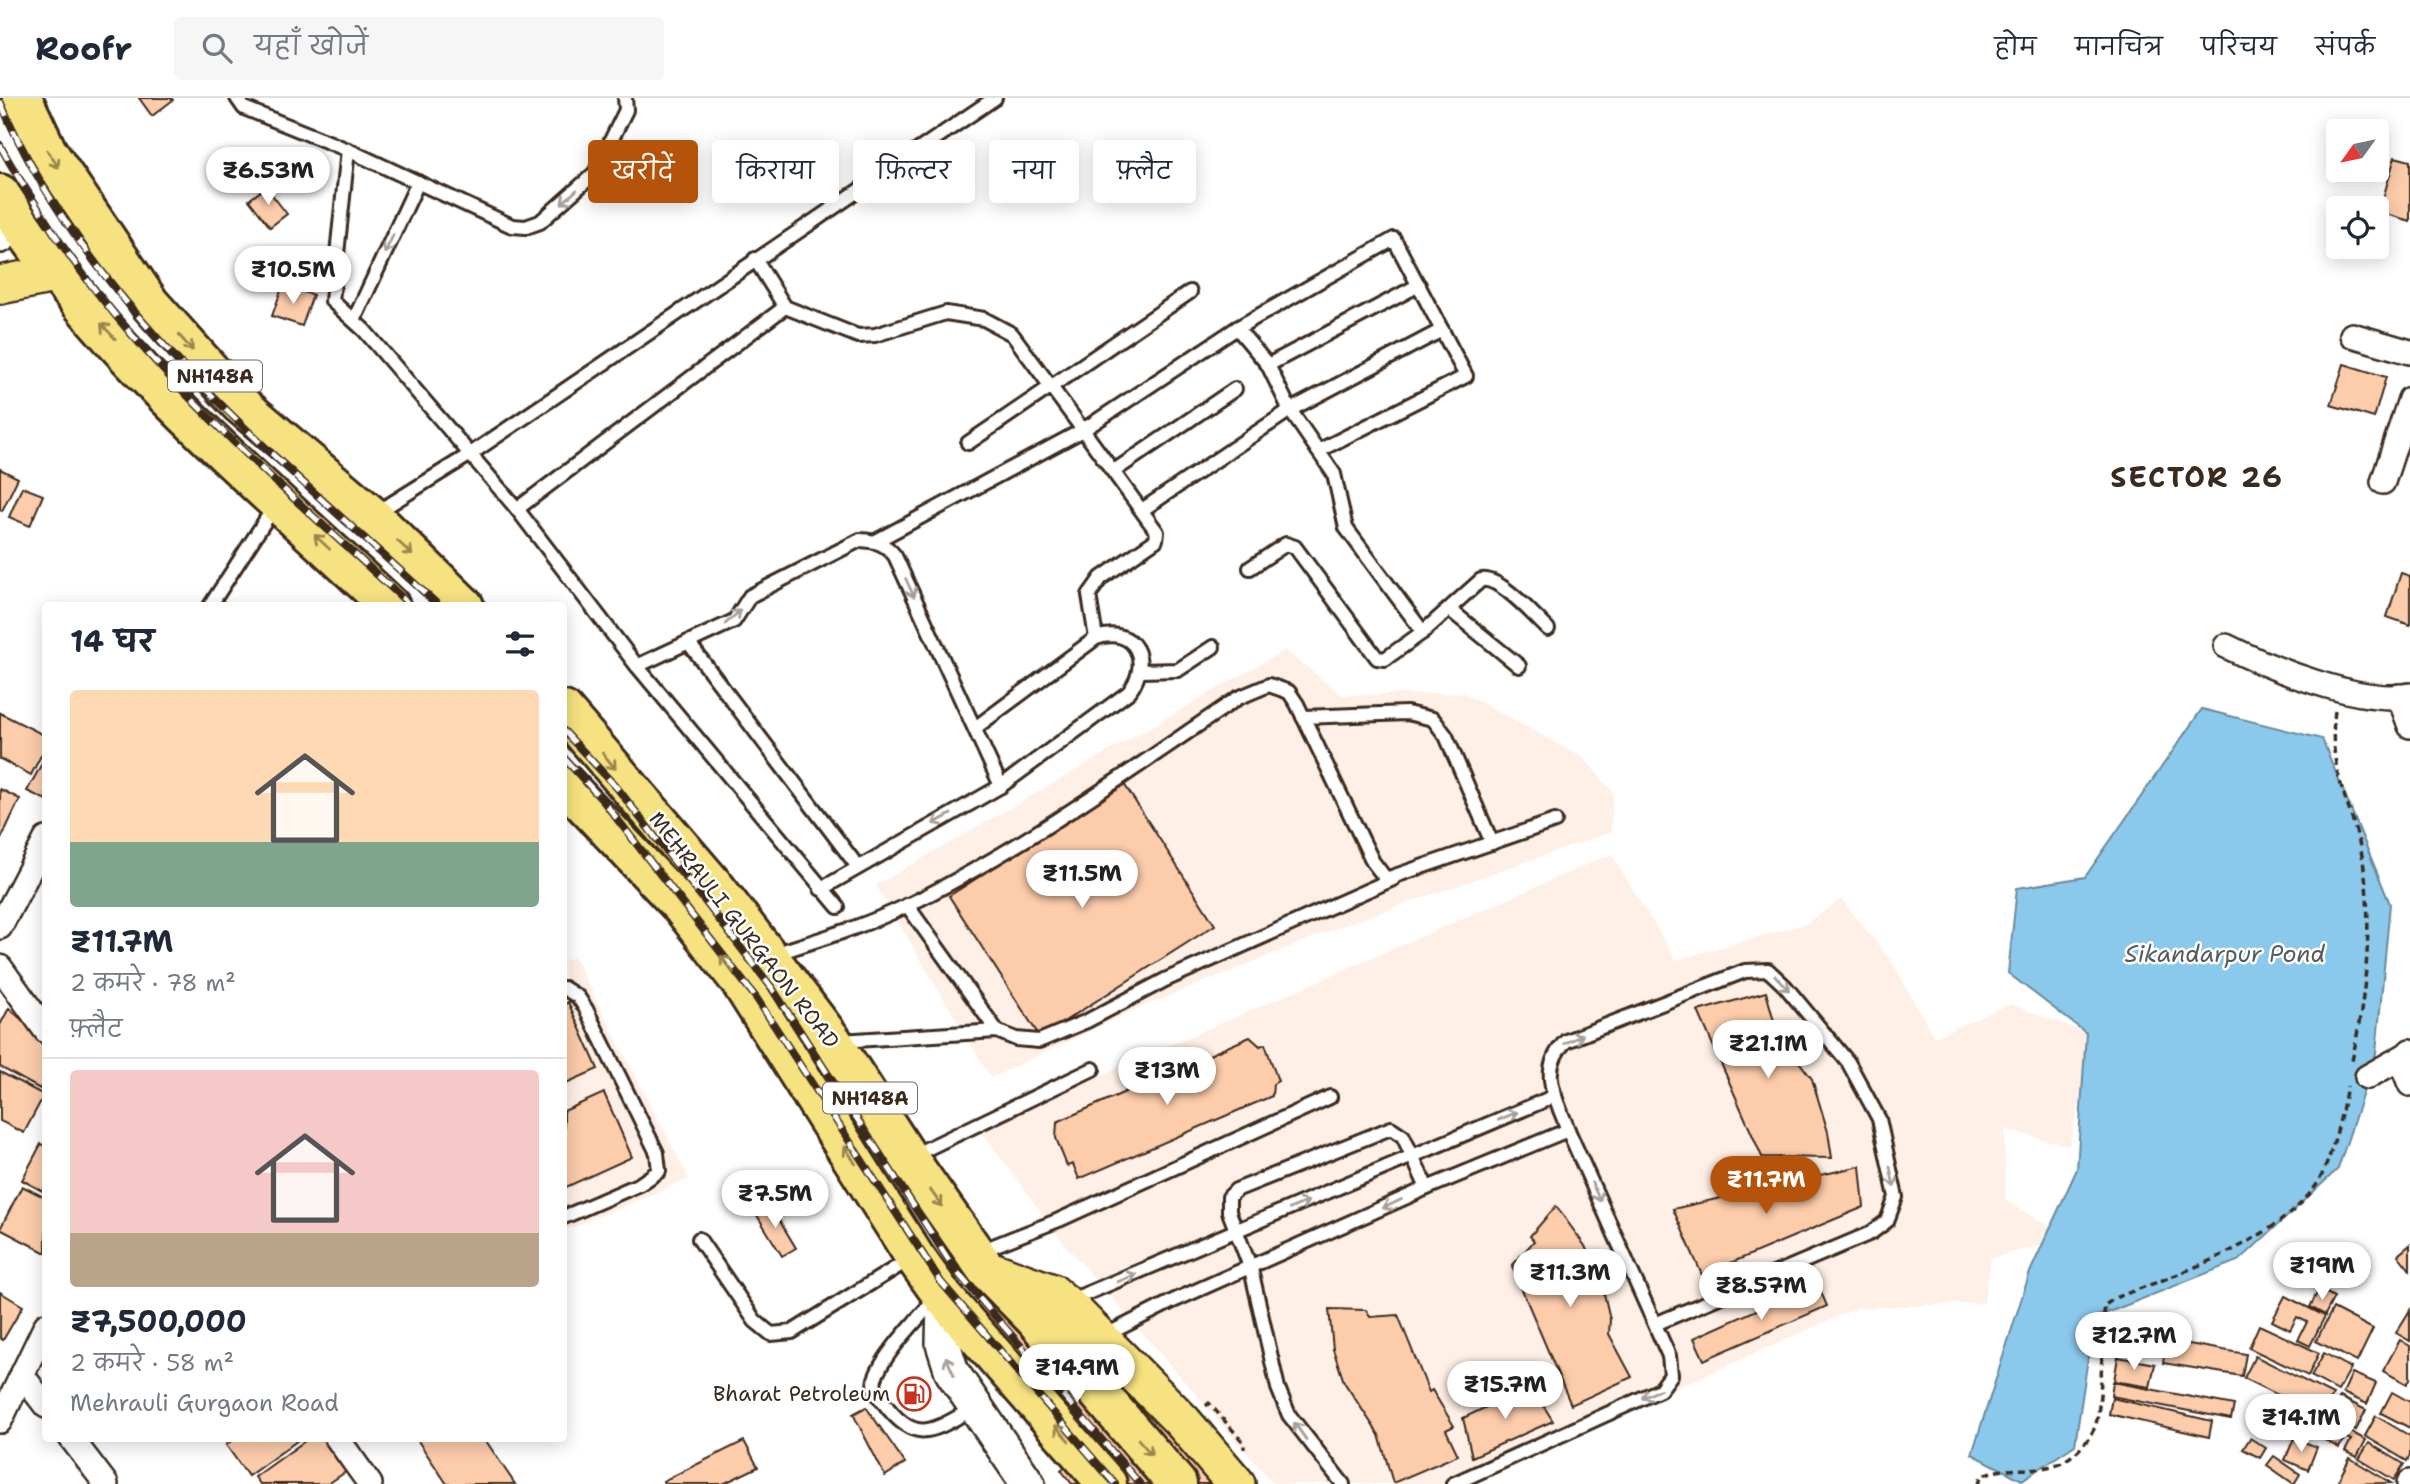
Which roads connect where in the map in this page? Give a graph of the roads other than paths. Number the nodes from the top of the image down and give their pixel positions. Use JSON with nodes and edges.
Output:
{"nodes":[{"id":1,"x":22,"y":98,"type":"edge"},
{"id":2,"x":237,"y":98,"type":"edge"},
{"id":3,"x":625,"y":98,"type":"edge"},
{"id":4,"x":995,"y":98,"type":"edge"},
{"id":5,"x":348,"y":150,"type":"junction"},
{"id":6,"x":418,"y":182,"type":"junction"},
{"id":7,"x":4,"y":214,"type":"edge"},
{"id":8,"x":755,"y":259,"type":"junction"},
{"id":9,"x":59,"y":273,"type":"junction"},
{"id":10,"x":0,"y":285,"type":"edge"},
{"id":11,"x":1419,"y":285,"type":"junction"},
{"id":12,"x":1190,"y":292,"type":"dead end"},
{"id":13,"x":785,"y":307,"type":"junction"},
{"id":14,"x":354,"y":320,"type":"junction"},
{"id":15,"x":1237,"y":328,"type":"junction"},
{"id":16,"x":1442,"y":330,"type":"junction"},
{"id":17,"x":2352,"y":335,"type":"dead end"},
{"id":18,"x":2410,"y":352,"type":"edge"},
{"id":19,"x":1268,"y":365,"type":"junction"},
{"id":20,"x":1051,"y":388,"type":"junction"},
{"id":21,"x":1235,"y":388,"type":"dead end"},
{"id":22,"x":2410,"y":399,"type":"edge"},
{"id":23,"x":1290,"y":410,"type":"junction"},
{"id":24,"x":1083,"y":430,"type":"junction"},
{"id":25,"x":968,"y":443,"type":"dead end"},
{"id":26,"x":1318,"y":450,"type":"junction"},
{"id":27,"x":469,"y":455,"type":"junction"},
{"id":28,"x":1114,"y":471,"type":"junction"},
{"id":29,"x":2383,"y":482,"type":"dead end"},
{"id":30,"x":278,"y":501,"type":"junction"},
{"id":31,"x":517,"y":509,"type":"junction"},
{"id":32,"x":1142,"y":510,"type":"junction"},
{"id":33,"x":372,"y":516,"type":"junction"},
{"id":34,"x":876,"y":541,"type":"junction"},
{"id":35,"x":1250,"y":568,"type":"dead end"},
{"id":36,"x":212,"y":602,"type":"edge"},
{"id":37,"x":386,"y":602,"type":"edge"},
{"id":38,"x":460,"y":602,"type":"edge"},
{"id":39,"x":1449,"y":608,"type":"junction"},
{"id":40,"x":1548,"y":629,"type":"dead end"},
{"id":41,"x":1423,"y":632,"type":"junction"},
{"id":42,"x":1096,"y":638,"type":"junction"},
{"id":43,"x":688,"y":642,"type":"junction"},
{"id":44,"x":2225,"y":646,"type":"dead end"},
{"id":45,"x":1213,"y":647,"type":"dead end"},
{"id":46,"x":638,"y":666,"type":"junction"},
{"id":47,"x":1519,"y":666,"type":"dead end"},
{"id":48,"x":1140,"y":671,"type":"junction"},
{"id":49,"x":2405,"y":695,"type":"edge"},
{"id":50,"x":567,"y":715,"type":"edge"},
{"id":51,"x":1303,"y":717,"type":"junction"},
{"id":52,"x":2410,"y":726,"type":"edge"},
{"id":53,"x":975,"y":728,"type":"junction"},
{"id":54,"x":567,"y":786,"type":"edge"},
{"id":55,"x":1001,"y":786,"type":"junction"},
{"id":56,"x":1555,"y":821,"type":"dead end"},
{"id":57,"x":1492,"y":843,"type":"junction"},
{"id":58,"x":42,"y":847,"type":"edge"},
{"id":59,"x":858,"y":867,"type":"junction"},
{"id":60,"x":1394,"y":879,"type":"junction"},
{"id":61,"x":821,"y":889,"type":"junction"},
{"id":62,"x":907,"y":905,"type":"junction"},
{"id":63,"x":838,"y":907,"type":"dead end"},
{"id":64,"x":0,"y":927,"type":"edge"},
{"id":65,"x":768,"y":956,"type":"junction"},
{"id":66,"x":0,"y":967,"type":"edge"},
{"id":67,"x":567,"y":990,"type":"edge"},
{"id":68,"x":42,"y":1025,"type":"edge"},
{"id":69,"x":997,"y":1031,"type":"junction"},
{"id":70,"x":833,"y":1042,"type":"junction"},
{"id":71,"x":2408,"y":1053,"type":"edge"},
{"id":72,"x":1093,"y":1069,"type":"dead end"},
{"id":73,"x":2367,"y":1077,"type":"dead end"},
{"id":74,"x":2410,"y":1084,"type":"edge"},
{"id":75,"x":1555,"y":1096,"type":"junction"},
{"id":76,"x":1330,"y":1097,"type":"dead end"},
{"id":77,"x":1568,"y":1130,"type":"junction"},
{"id":78,"x":1412,"y":1157,"type":"junction"},
{"id":79,"x":908,"y":1158,"type":"junction"},
{"id":80,"x":1426,"y":1188,"type":"junction"},
{"id":81,"x":567,"y":1216,"type":"edge"},
{"id":82,"x":1237,"y":1232,"type":"junction"},
{"id":83,"x":699,"y":1239,"type":"dead end"},
{"id":84,"x":914,"y":1256,"type":"junction"},
{"id":85,"x":980,"y":1261,"type":"junction"},
{"id":86,"x":1251,"y":1269,"type":"junction"},
{"id":87,"x":942,"y":1295,"type":"junction"},
{"id":88,"x":1064,"y":1303,"type":"junction"},
{"id":89,"x":1655,"y":1324,"type":"junction"},
{"id":90,"x":42,"y":1333,"type":"edge"},
{"id":91,"x":1100,"y":1338,"type":"junction"},
{"id":92,"x":22,"y":1375,"type":"junction"},
{"id":93,"x":42,"y":1401,"type":"edge"},
{"id":94,"x":976,"y":1406,"type":"junction"},
{"id":95,"x":0,"y":1421,"type":"edge"},
{"id":96,"x":74,"y":1442,"type":"edge"},
{"id":97,"x":340,"y":1442,"type":"edge"},
{"id":98,"x":106,"y":1484,"type":"edge"},
{"id":99,"x":370,"y":1484,"type":"edge"},
{"id":100,"x":1028,"y":1484,"type":"edge"},
{"id":101,"x":1107,"y":1484,"type":"edge"},
{"id":102,"x":1177,"y":1484,"type":"edge"},
{"id":103,"x":1236,"y":1484,"type":"edge"},
{"id":104,"x":1343,"y":1484,"type":"edge"},
{"id":105,"x":1453,"y":1484,"type":"edge"}],
"edges":[{"from":1,"to":33,"type":"highway","number":"NH148A","one_way":true},
{"from":2,"to":5,"type":"lane"},
{"from":3,"to":6,"type":"lane","one_way":true},
{"from":4,"to":8,"type":"lane"},
{"from":5,"to":6,"type":"lane"},
{"from":5,"to":14,"type":"lane"},
{"from":6,"to":14,"type":"lane","one_way":true},
{"from":7,"to":9,"type":"highway","number":"NH148A"},
{"from":8,"to":13,"type":"lane"},
{"from":8,"to":27,"type":"lane"},
{"from":9,"to":10,"type":"main road"},
{"from":30,"to":9,"type":"highway","number":"NH148A","one_way":true},
{"from":11,"to":15,"type":"lane"},
{"from":11,"to":16,"type":"lane"},
{"from":11,"to":19,"type":"lane"},
{"from":12,"to":20,"type":"lane"},
{"from":13,"to":20,"type":"lane"},
{"from":13,"to":31,"type":"lane"},
{"from":14,"to":27,"type":"lane"},
{"from":15,"to":19,"type":"lane"},
{"from":15,"to":24,"type":"lane"},
{"from":16,"to":23,"type":"lane"},
{"from":16,"to":26,"type":"lane"},
{"from":17,"to":18,"type":"street"},
{"from":19,"to":23,"type":"lane"},
{"from":20,"to":24,"type":"lane"},
{"from":20,"to":25,"type":"lane"},
{"from":21,"to":28,"type":"lane"},
{"from":22,"to":29,"type":"street"},
{"from":23,"to":26,"type":"lane"},
{"from":23,"to":32,"type":"lane"},
{"from":24,"to":28,"type":"lane"},
{"from":24,"to":34,"type":"lane"},
{"from":26,"to":41,"type":"lane"},
{"from":27,"to":31,"type":"lane"},
{"from":27,"to":33,"type":"lane"},
{"from":28,"to":32,"type":"lane"},
{"from":30,"to":36,"type":"lane"},
{"from":37,"to":30,"type":"highway","number":"NH148A","one_way":true},
{"from":31,"to":46,"type":"lane"},
{"from":32,"to":42,"type":"lane"},
{"from":33,"to":38,"type":"highway","number":"NH148A","one_way":true},
{"from":43,"to":34,"type":"lane","one_way":true},
{"from":34,"to":53,"type":"lane","one_way":true},
{"from":35,"to":41,"type":"lane"},
{"from":39,"to":40,"type":"lane"},
{"from":39,"to":41,"type":"lane"},
{"from":39,"to":47,"type":"lane"},
{"from":42,"to":48,"type":"lane"},
{"from":42,"to":53,"type":"lane"},
{"from":43,"to":46,"type":"lane"},
{"from":43,"to":59,"type":"lane"},
{"from":44,"to":49,"type":"street"},
{"from":45,"to":48,"type":"lane"},
{"from":46,"to":61,"type":"lane"},
{"from":48,"to":55,"type":"lane"},
{"from":49,"to":52,"type":"street"},
{"from":50,"to":65,"type":"highway","name":"MEHRAULI GURGAON ROAD","number":"NH148A","one_way":true},
{"from":51,"to":57,"type":"lane"},
{"from":51,"to":60,"type":"lane"},
{"from":51,"to":62,"type":"lane"},
{"from":53,"to":55,"type":"lane"},
{"from":84,"to":54,"type":"highway","name":"MEHRAULI GURGAON ROAD","number":"NH148A","one_way":true},
{"from":55,"to":59,"type":"lane","one_way":true},
{"from":56,"to":57,"type":"lane"},
{"from":57,"to":60,"type":"lane"},
{"from":58,"to":64,"type":"street"},
{"from":59,"to":61,"type":"lane"},
{"from":60,"to":69,"type":"lane"},
{"from":61,"to":63,"type":"lane"},
{"from":62,"to":65,"type":"lane"},
{"from":62,"to":69,"type":"lane"},
{"from":65,"to":70,"type":"highway","name":"MEHRAULI GURGAON ROAD","number":"NH148A"},
{"from":66,"to":68,"type":"street"},
{"from":67,"to":81,"type":"lane"},
{"from":69,"to":70,"type":"lane"},
{"from":70,"to":79,"type":"highway","name":"MEHRAULI GURGAON ROAD","number":"NH148A"},
{"from":71,"to":73,"type":"street"},
{"from":71,"to":74,"type":"street"},
{"from":72,"to":79,"type":"lane"},
{"from":75,"to":77,"type":"lane"},
{"from":78,"to":75,"type":"lane","one_way":true},
{"from":75,"to":89,"type":"lane","one_way":true},
{"from":76,"to":85,"type":"lane"},
{"from":77,"to":80,"type":"lane"},
{"from":77,"to":89,"type":"lane","one_way":true},
{"from":78,"to":80,"type":"lane"},
{"from":82,"to":78,"type":"lane","one_way":true},
{"from":78,"to":82,"type":"lane"},
{"from":79,"to":85,"type":"highway","name":"MEHRAULI GURGAON ROAD","number":"NH148A","one_way":true},
{"from":80,"to":86,"type":"lane","one_way":true},
{"from":82,"to":86,"type":"lane"},
{"from":88,"to":82,"type":"lane","one_way":true},
{"from":83,"to":84,"type":"lane"},
{"from":84,"to":87,"type":"highway","name":"MEHRAULI GURGAON ROAD","number":"NH148A"},
{"from":85,"to":88,"type":"main road"},
{"from":85,"to":102,"type":"highway","name":"MEHRAULI GURGAON ROAD","number":"NH148A","one_way":true},
{"from":86,"to":91,"type":"lane"},
{"from":104,"to":86,"type":"lane","one_way":true},
{"from":94,"to":87,"type":"street","one_way":true},
{"from":87,"to":94,"type":"lane"},
{"from":101,"to":87,"type":"highway","name":"MEHRAULI GURGAON ROAD","number":"NH148A","one_way":true},
{"from":88,"to":91,"type":"main road"},
{"from":89,"to":105,"type":"lane","one_way":true},
{"from":90,"to":92,"type":"street"},
{"from":91,"to":103,"type":"main road"},
{"from":92,"to":93,"type":"street"},
{"from":92,"to":95,"type":"street"},
{"from":94,"to":100,"type":"street"},
{"from":96,"to":98,"type":"street"},
{"from":97,"to":99,"type":"street"}]}
